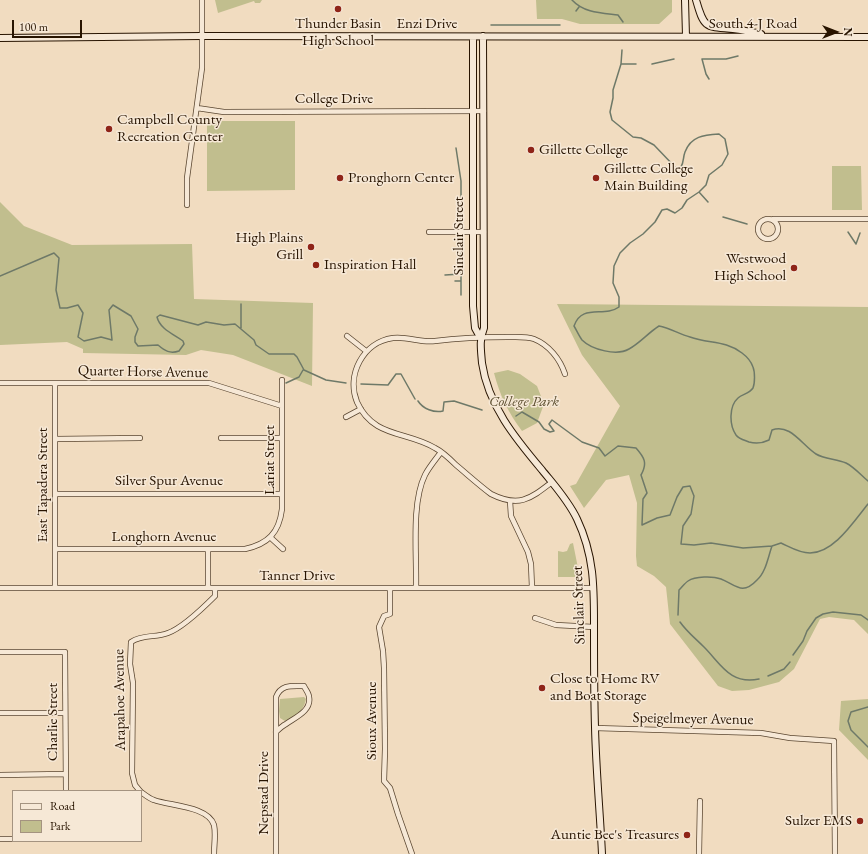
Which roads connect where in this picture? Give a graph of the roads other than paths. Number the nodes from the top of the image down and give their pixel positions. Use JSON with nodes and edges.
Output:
{"nodes":[{"id":1,"x":202,"y":0,"type":"edge"},
{"id":2,"x":685,"y":0,"type":"edge"},
{"id":3,"x":696,"y":0,"type":"edge"},
{"id":4,"x":202,"y":36,"type":"junction"},
{"id":5,"x":473,"y":36,"type":"junction"},
{"id":6,"x":483,"y":36,"type":"junction"},
{"id":7,"x":686,"y":36,"type":"junction"},
{"id":8,"x":776,"y":37,"type":"junction"},
{"id":9,"x":868,"y":37,"type":"edge"},
{"id":10,"x":0,"y":38,"type":"edge"},
{"id":11,"x":197,"y":108,"type":"junction"},
{"id":12,"x":472,"y":111,"type":"junction"},
{"id":13,"x":484,"y":111,"type":"junction"},
{"id":14,"x":187,"y":205,"type":"dead end"},
{"id":15,"x":868,"y":219,"type":"edge"},
{"id":16,"x":773,"y":220,"type":"junction"},
{"id":17,"x":430,"y":232,"type":"dead end"},
{"id":18,"x":472,"y":232,"type":"junction"},
{"id":19,"x":484,"y":232,"type":"junction"},
{"id":20,"x":347,"y":336,"type":"dead end"},
{"id":21,"x":480,"y":337,"type":"junction"},
{"id":22,"x":366,"y":351,"type":"junction"},
{"id":23,"x":565,"y":374,"type":"dead end"},
{"id":24,"x":282,"y":380,"type":"dead end"},
{"id":25,"x":0,"y":383,"type":"edge"},
{"id":26,"x":55,"y":383,"type":"junction"},
{"id":27,"x":282,"y":406,"type":"junction"},
{"id":28,"x":361,"y":409,"type":"junction"},
{"id":29,"x":346,"y":417,"type":"dead end"},
{"id":30,"x":55,"y":438,"type":"junction"},
{"id":31,"x":140,"y":438,"type":"dead end"},
{"id":32,"x":220,"y":438,"type":"dead end"},
{"id":33,"x":282,"y":438,"type":"junction"},
{"id":34,"x":442,"y":452,"type":"junction"},
{"id":35,"x":552,"y":482,"type":"junction"},
{"id":36,"x":55,"y":494,"type":"junction"},
{"id":37,"x":282,"y":494,"type":"junction"},
{"id":38,"x":510,"y":501,"type":"junction"},
{"id":39,"x":270,"y":538,"type":"junction"},
{"id":40,"x":55,"y":549,"type":"junction"},
{"id":41,"x":208,"y":549,"type":"junction"},
{"id":42,"x":283,"y":549,"type":"dead end"},
{"id":43,"x":0,"y":588,"type":"edge"},
{"id":44,"x":55,"y":588,"type":"junction"},
{"id":45,"x":208,"y":588,"type":"junction"},
{"id":46,"x":214,"y":588,"type":"junction"},
{"id":47,"x":390,"y":588,"type":"junction"},
{"id":48,"x":416,"y":588,"type":"junction"},
{"id":49,"x":532,"y":588,"type":"junction"},
{"id":50,"x":593,"y":588,"type":"junction"},
{"id":51,"x":536,"y":618,"type":"dead end"},
{"id":52,"x":594,"y":627,"type":"junction"},
{"id":53,"x":0,"y":652,"type":"edge"},
{"id":54,"x":0,"y":713,"type":"edge"},
{"id":55,"x":66,"y":713,"type":"junction"},
{"id":56,"x":595,"y":728,"type":"junction"},
{"id":57,"x":276,"y":732,"type":"junction"},
{"id":58,"x":66,"y":774,"type":"junction"},
{"id":59,"x":0,"y":775,"type":"edge"},
{"id":60,"x":66,"y":790,"type":"edge"},
{"id":61,"x":139,"y":790,"type":"edge"},
{"id":62,"x":142,"y":793,"type":"edge"},
{"id":63,"x":700,"y":801,"type":"dead end"},
{"id":64,"x":0,"y":839,"type":"edge"},
{"id":65,"x":12,"y":839,"type":"edge"},
{"id":66,"x":214,"y":854,"type":"edge"},
{"id":67,"x":276,"y":854,"type":"edge"},
{"id":68,"x":412,"y":854,"type":"edge"},
{"id":69,"x":602,"y":854,"type":"edge"},
{"id":70,"x":699,"y":854,"type":"edge"},
{"id":71,"x":835,"y":854,"type":"edge"}],
"edges":[{"from":1,"to":4,"type":"street"},
{"from":2,"to":7,"type":"street"},
{"from":3,"to":8,"type":"street"},
{"from":4,"to":5,"type":"street","name":"Enzi Drive"},
{"from":4,"to":10,"type":"street","name":"Enzi Drive"},
{"from":4,"to":11,"type":"street"},
{"from":5,"to":6,"type":"street","name":"Enzi Drive"},
{"from":5,"to":12,"type":"street","name":"Sinclair Street"},
{"from":6,"to":7,"type":"street","name":"Enzi Drive"},
{"from":6,"to":13,"type":"street","name":"Sinclair Street"},
{"from":7,"to":8,"type":"street","name":"South 4-J Road"},
{"from":8,"to":9,"type":"street","name":"South 4-J Road"},
{"from":11,"to":12,"type":"street","name":"College Drive"},
{"from":11,"to":14,"type":"street"},
{"from":12,"to":13,"type":"street","name":"College Drive"},
{"from":12,"to":18,"type":"street","name":"Sinclair Street"},
{"from":13,"to":19,"type":"street","name":"Sinclair Street"},
{"from":15,"to":16,"type":"street"},
{"from":16,"to":16,"type":"street"},
{"from":17,"to":18,"type":"street"},
{"from":18,"to":19,"type":"street"},
{"from":18,"to":21,"type":"street","name":"Sinclair Street"},
{"from":19,"to":21,"type":"street","name":"Sinclair Street"},
{"from":20,"to":22,"type":"street"},
{"from":21,"to":22,"type":"street"},
{"from":21,"to":23,"type":"street"},
{"from":21,"to":35,"type":"street","name":"Sinclair Street"},
{"from":22,"to":28,"type":"street"},
{"from":24,"to":27,"type":"street","name":"Lariat Street"},
{"from":25,"to":26,"type":"street","name":"Quarter Horse Avenue"},
{"from":26,"to":27,"type":"street","name":"Quarter Horse Avenue"},
{"from":26,"to":30,"type":"street","name":"East Tapadera Street"},
{"from":27,"to":33,"type":"street","name":"Lariat Street"},
{"from":28,"to":29,"type":"street"},
{"from":28,"to":34,"type":"street"},
{"from":30,"to":31,"type":"street"},
{"from":30,"to":36,"type":"street","name":"East Tapadera Street"},
{"from":32,"to":33,"type":"street"},
{"from":33,"to":37,"type":"street","name":"Lariat Street"},
{"from":34,"to":38,"type":"street"},
{"from":34,"to":48,"type":"street"},
{"from":35,"to":38,"type":"street"},
{"from":35,"to":50,"type":"street","name":"Sinclair Street"},
{"from":36,"to":37,"type":"street","name":"Silver Spur Avenue"},
{"from":36,"to":40,"type":"street","name":"East Tapadera Street"},
{"from":37,"to":39,"type":"street","name":"Lariat Street"},
{"from":38,"to":49,"type":"street"},
{"from":39,"to":41,"type":"street","name":"Longhorn Avenue"},
{"from":39,"to":42,"type":"street"},
{"from":40,"to":41,"type":"street","name":"Longhorn Avenue"},
{"from":40,"to":44,"type":"street","name":"East Tapadera Street"},
{"from":41,"to":45,"type":"street"},
{"from":43,"to":44,"type":"street","name":"Tanner Drive"},
{"from":44,"to":45,"type":"street","name":"Tanner Drive"},
{"from":45,"to":46,"type":"street","name":"Tanner Drive"},
{"from":46,"to":47,"type":"street","name":"Tanner Drive"},
{"from":46,"to":61,"type":"street","name":"Arapahoe Avenue"},
{"from":47,"to":48,"type":"street","name":"Tanner Drive"},
{"from":47,"to":68,"type":"street","name":"Sioux Avenue"},
{"from":48,"to":49,"type":"street","name":"Tanner Drive"},
{"from":49,"to":50,"type":"street","name":"Tanner Drive"},
{"from":50,"to":52,"type":"street","name":"Sinclair Street"},
{"from":51,"to":52,"type":"street"},
{"from":52,"to":56,"type":"street","name":"Sinclair Street"},
{"from":53,"to":55,"type":"street","name":"Charlie Street"},
{"from":54,"to":55,"type":"street"},
{"from":55,"to":58,"type":"street","name":"Charlie Street"},
{"from":56,"to":69,"type":"street","name":"Sinclair Street"},
{"from":56,"to":71,"type":"street","name":"Speigelmeyer Avenue"},
{"from":57,"to":57,"type":"street","name":"Nepstad Drive"},
{"from":57,"to":67,"type":"street","name":"Nepstad Drive"},
{"from":58,"to":59,"type":"street"},
{"from":58,"to":60,"type":"street","name":"Charlie Street"},
{"from":62,"to":66,"type":"street","name":"Arapahoe Avenue"},
{"from":63,"to":70,"type":"street"},
{"from":64,"to":65,"type":"street"}]}
